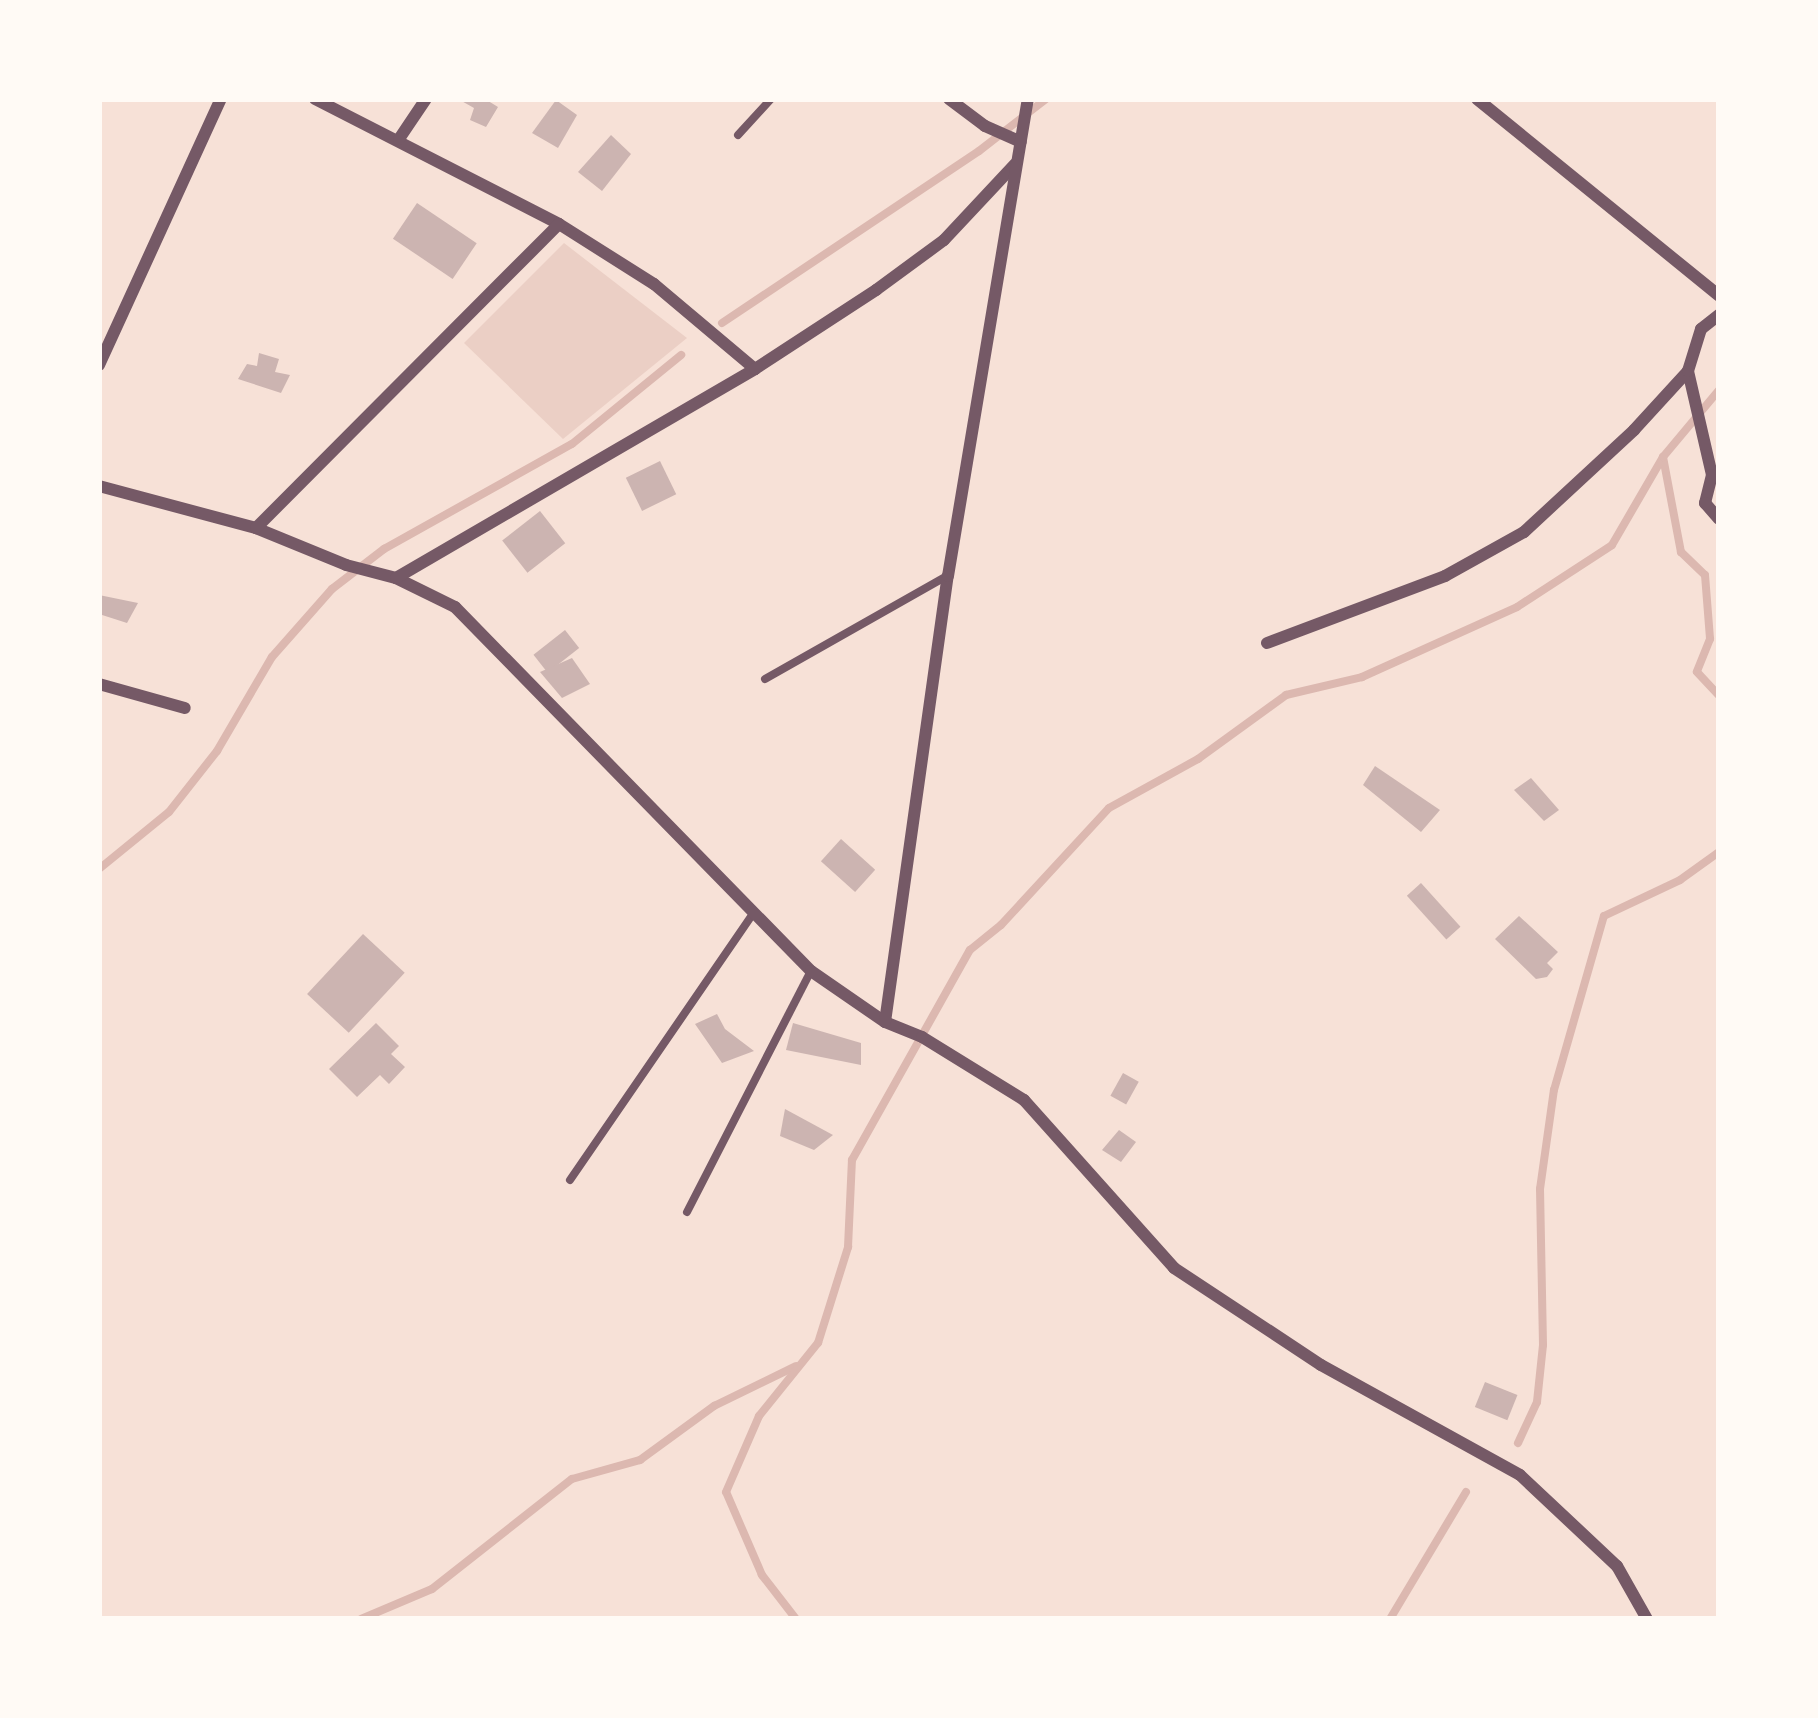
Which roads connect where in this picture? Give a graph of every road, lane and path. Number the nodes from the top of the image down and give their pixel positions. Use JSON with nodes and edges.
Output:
{"nodes":[{"id":1,"x":221,"y":99,"type":"edge"},
{"id":2,"x":315,"y":99,"type":"edge"},
{"id":3,"x":426,"y":99,"type":"edge"},
{"id":4,"x":771,"y":99,"type":"edge"},
{"id":5,"x":949,"y":99,"type":"edge"},
{"id":6,"x":1028,"y":99,"type":"edge"},
{"id":7,"x":1478,"y":99,"type":"edge"},
{"id":8,"x":738,"y":136,"type":"dead end"},
{"id":9,"x":399,"y":139,"type":"junction"},
{"id":10,"x":1021,"y":142,"type":"junction"},
{"id":11,"x":1016,"y":163,"type":"junction"},
{"id":12,"x":559,"y":224,"type":"junction"},
{"id":13,"x":1719,"y":296,"type":"edge"},
{"id":14,"x":1719,"y":316,"type":"edge"},
{"id":15,"x":99,"y":365,"type":"edge"},
{"id":16,"x":755,"y":369,"type":"junction"},
{"id":17,"x":1688,"y":371,"type":"junction"},
{"id":18,"x":99,"y":486,"type":"edge"},
{"id":19,"x":1719,"y":519,"type":"edge"},
{"id":20,"x":256,"y":528,"type":"junction"},
{"id":21,"x":948,"y":575,"type":"junction"},
{"id":22,"x":396,"y":578,"type":"junction"},
{"id":23,"x":1267,"y":644,"type":"dead end"},
{"id":24,"x":765,"y":679,"type":"dead end"},
{"id":25,"x":99,"y":685,"type":"edge"},
{"id":26,"x":184,"y":708,"type":"dead end"},
{"id":27,"x":753,"y":914,"type":"junction"},
{"id":28,"x":811,"y":971,"type":"junction"},
{"id":29,"x":885,"y":1022,"type":"junction"},
{"id":30,"x":570,"y":1180,"type":"dead end"},
{"id":31,"x":687,"y":1212,"type":"dead end"},
{"id":32,"x":1647,"y":1619,"type":"edge"}],
"edges":[{"from":1,"to":15,"type":"street"},
{"from":2,"to":9,"type":"street"},
{"from":3,"to":9,"type":"street"},
{"from":4,"to":8,"type":"lane"},
{"from":5,"to":10,"type":"street"},
{"from":6,"to":10,"type":"street"},
{"from":7,"to":13,"type":"street"},
{"from":9,"to":12,"type":"street"},
{"from":10,"to":11,"type":"street"},
{"from":11,"to":16,"type":"street"},
{"from":11,"to":21,"type":"street"},
{"from":12,"to":16,"type":"street"},
{"from":12,"to":20,"type":"street"},
{"from":14,"to":17,"type":"street"},
{"from":16,"to":22,"type":"street"},
{"from":17,"to":19,"type":"street"},
{"from":17,"to":23,"type":"street"},
{"from":18,"to":20,"type":"street"},
{"from":20,"to":22,"type":"street"},
{"from":21,"to":24,"type":"lane"},
{"from":21,"to":29,"type":"street"},
{"from":22,"to":27,"type":"street"},
{"from":25,"to":26,"type":"street"},
{"from":27,"to":28,"type":"street"},
{"from":27,"to":30,"type":"lane"},
{"from":28,"to":29,"type":"street"},
{"from":28,"to":31,"type":"lane"},
{"from":29,"to":32,"type":"street"}]}
